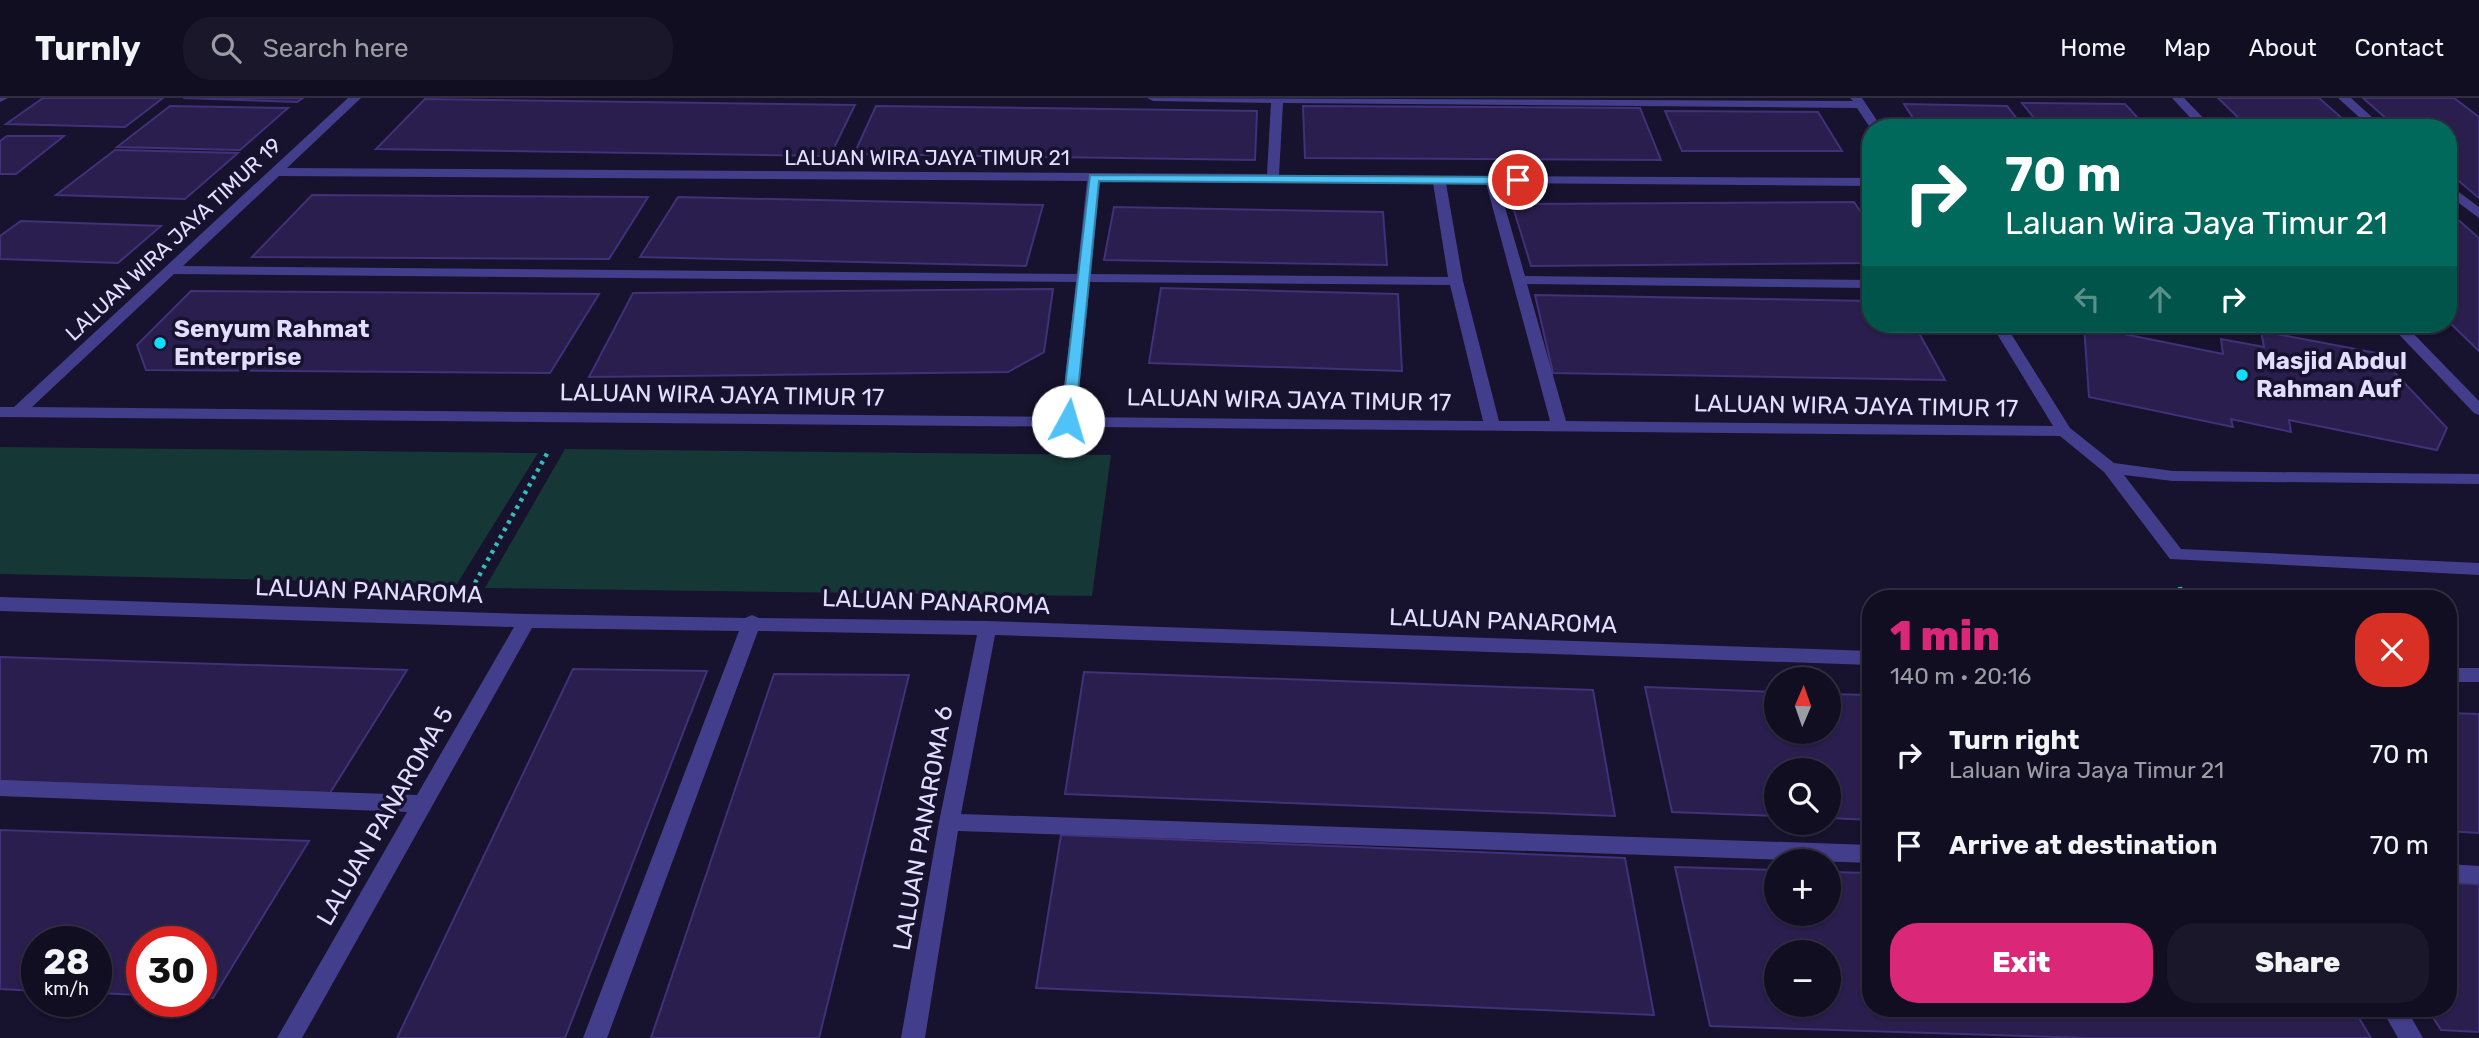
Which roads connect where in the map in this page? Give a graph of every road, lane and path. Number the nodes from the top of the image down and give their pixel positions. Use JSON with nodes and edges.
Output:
{"nodes":[{"id":1,"x":355,"y":98,"type":"edge"},
{"id":2,"x":1153,"y":98,"type":"edge"},
{"id":3,"x":2178,"y":98,"type":"edge"},
{"id":4,"x":2344,"y":98,"type":"edge"},
{"id":5,"x":1277,"y":99,"type":"edge"},
{"id":6,"x":1858,"y":101,"type":"edge"},
{"id":7,"x":1870,"y":119,"type":"edge"},
{"id":8,"x":2198,"y":119,"type":"edge"},
{"id":9,"x":2368,"y":119,"type":"edge"},
{"id":10,"x":277,"y":172,"type":"junction"},
{"id":11,"x":1094,"y":178,"type":"junction"},
{"id":12,"x":1273,"y":179,"type":"junction"},
{"id":13,"x":1439,"y":180,"type":"junction"},
{"id":14,"x":1491,"y":180,"type":"junction"},
{"id":15,"x":1862,"y":182,"type":"edge"},
{"id":16,"x":2457,"y":196,"type":"edge"},
{"id":17,"x":2479,"y":215,"type":"edge"},
{"id":18,"x":171,"y":270,"type":"junction"},
{"id":19,"x":1083,"y":278,"type":"junction"},
{"id":20,"x":1517,"y":280,"type":"junction"},
{"id":21,"x":1455,"y":281,"type":"junction"},
{"id":22,"x":1862,"y":284,"type":"edge"},
{"id":23,"x":2004,"y":333,"type":"edge"},
{"id":24,"x":2405,"y":333,"type":"edge"},
{"id":25,"x":2479,"y":410,"type":"edge"},
{"id":26,"x":19,"y":411,"type":"junction"},
{"id":27,"x":0,"y":412,"type":"edge"},
{"id":28,"x":568,"y":416,"type":"junction"},
{"id":29,"x":1068,"y":421,"type":"junction"},
{"id":30,"x":1492,"y":425,"type":"junction"},
{"id":31,"x":1559,"y":425,"type":"junction"},
{"id":32,"x":2064,"y":431,"type":"junction"},
{"id":33,"x":2110,"y":468,"type":"junction"},
{"id":34,"x":2479,"y":479,"type":"edge"},
{"id":35,"x":2479,"y":569,"type":"edge"},
{"id":36,"x":0,"y":604,"type":"edge"},
{"id":37,"x":455,"y":619,"type":"junction"},
{"id":38,"x":527,"y":621,"type":"junction"},
{"id":39,"x":752,"y":622,"type":"junction"},
{"id":40,"x":987,"y":628,"type":"junction"},
{"id":41,"x":1862,"y":658,"type":"edge"},
{"id":42,"x":2457,"y":675,"type":"edge"},
{"id":43,"x":2479,"y":676,"type":"edge"},
{"id":44,"x":0,"y":788,"type":"edge"},
{"id":45,"x":423,"y":804,"type":"junction"},
{"id":46,"x":949,"y":822,"type":"junction"},
{"id":47,"x":1862,"y":853,"type":"edge"},
{"id":48,"x":2457,"y":874,"type":"edge"},
{"id":49,"x":2479,"y":875,"type":"edge"},
{"id":50,"x":2398,"y":1017,"type":"edge"},
{"id":51,"x":289,"y":1038,"type":"edge"},
{"id":52,"x":595,"y":1038,"type":"edge"},
{"id":53,"x":913,"y":1038,"type":"edge"},
{"id":54,"x":2411,"y":1038,"type":"edge"}],
"edges":[{"from":1,"to":10,"type":"street","name":"LALUAN WIRA JAYA TIMUR 19"},
{"from":2,"to":5,"type":"street"},
{"from":3,"to":8,"type":"street"},
{"from":4,"to":9,"type":"street"},
{"from":5,"to":6,"type":"street"},
{"from":5,"to":12,"type":"street"},
{"from":6,"to":7,"type":"street"},
{"from":10,"to":11,"type":"street","name":"LALUAN WIRA JAYA TIMUR 21"},
{"from":10,"to":18,"type":"street","name":"LALUAN WIRA JAYA TIMUR 19"},
{"from":11,"to":12,"type":"street","name":"LALUAN WIRA JAYA TIMUR 21"},
{"from":11,"to":19,"type":"street"},
{"from":12,"to":13,"type":"street","name":"LALUAN WIRA JAYA TIMUR 21"},
{"from":13,"to":14,"type":"street","name":"LALUAN WIRA JAYA TIMUR 21"},
{"from":13,"to":21,"type":"street"},
{"from":14,"to":15,"type":"street","name":"LALUAN WIRA JAYA TIMUR 21"},
{"from":14,"to":20,"type":"street"},
{"from":16,"to":17,"type":"street"},
{"from":18,"to":19,"type":"street"},
{"from":18,"to":26,"type":"street","name":"LALUAN WIRA JAYA TIMUR 19"},
{"from":19,"to":21,"type":"street"},
{"from":19,"to":29,"type":"street"},
{"from":20,"to":22,"type":"street"},
{"from":20,"to":31,"type":"street"},
{"from":21,"to":30,"type":"street"},
{"from":23,"to":32,"type":"street"},
{"from":24,"to":25,"type":"street"},
{"from":26,"to":27,"type":"street","name":"LALUAN WIRA JAYA TIMUR 17"},
{"from":26,"to":28,"type":"street","name":"LALUAN WIRA JAYA TIMUR 17"},
{"from":28,"to":29,"type":"street","name":"LALUAN WIRA JAYA TIMUR 17"},
{"from":28,"to":37,"type":"path"},
{"from":29,"to":30,"type":"street","name":"LALUAN WIRA JAYA TIMUR 17"},
{"from":30,"to":31,"type":"street","name":"LALUAN WIRA JAYA TIMUR 17"},
{"from":31,"to":32,"type":"street","name":"LALUAN WIRA JAYA TIMUR 17"},
{"from":32,"to":33,"type":"street"},
{"from":33,"to":34,"type":"street"},
{"from":33,"to":35,"type":"street"},
{"from":36,"to":37,"type":"street","name":"LALUAN PANAROMA"},
{"from":37,"to":38,"type":"street","name":"LALUAN PANAROMA"},
{"from":38,"to":39,"type":"street","name":"LALUAN PANAROMA"},
{"from":38,"to":45,"type":"street","name":"LALUAN PANAROMA 5"},
{"from":39,"to":40,"type":"street","name":"LALUAN PANAROMA"},
{"from":39,"to":52,"type":"street"},
{"from":40,"to":41,"type":"street","name":"LALUAN PANAROMA"},
{"from":40,"to":46,"type":"street","name":"LALUAN PANAROMA 6"},
{"from":42,"to":43,"type":"street"},
{"from":44,"to":45,"type":"street"},
{"from":45,"to":51,"type":"street","name":"LALUAN PANAROMA 5"},
{"from":46,"to":47,"type":"street"},
{"from":46,"to":53,"type":"street","name":"LALUAN PANAROMA 6"},
{"from":48,"to":49,"type":"street"},
{"from":50,"to":54,"type":"street"}]}
